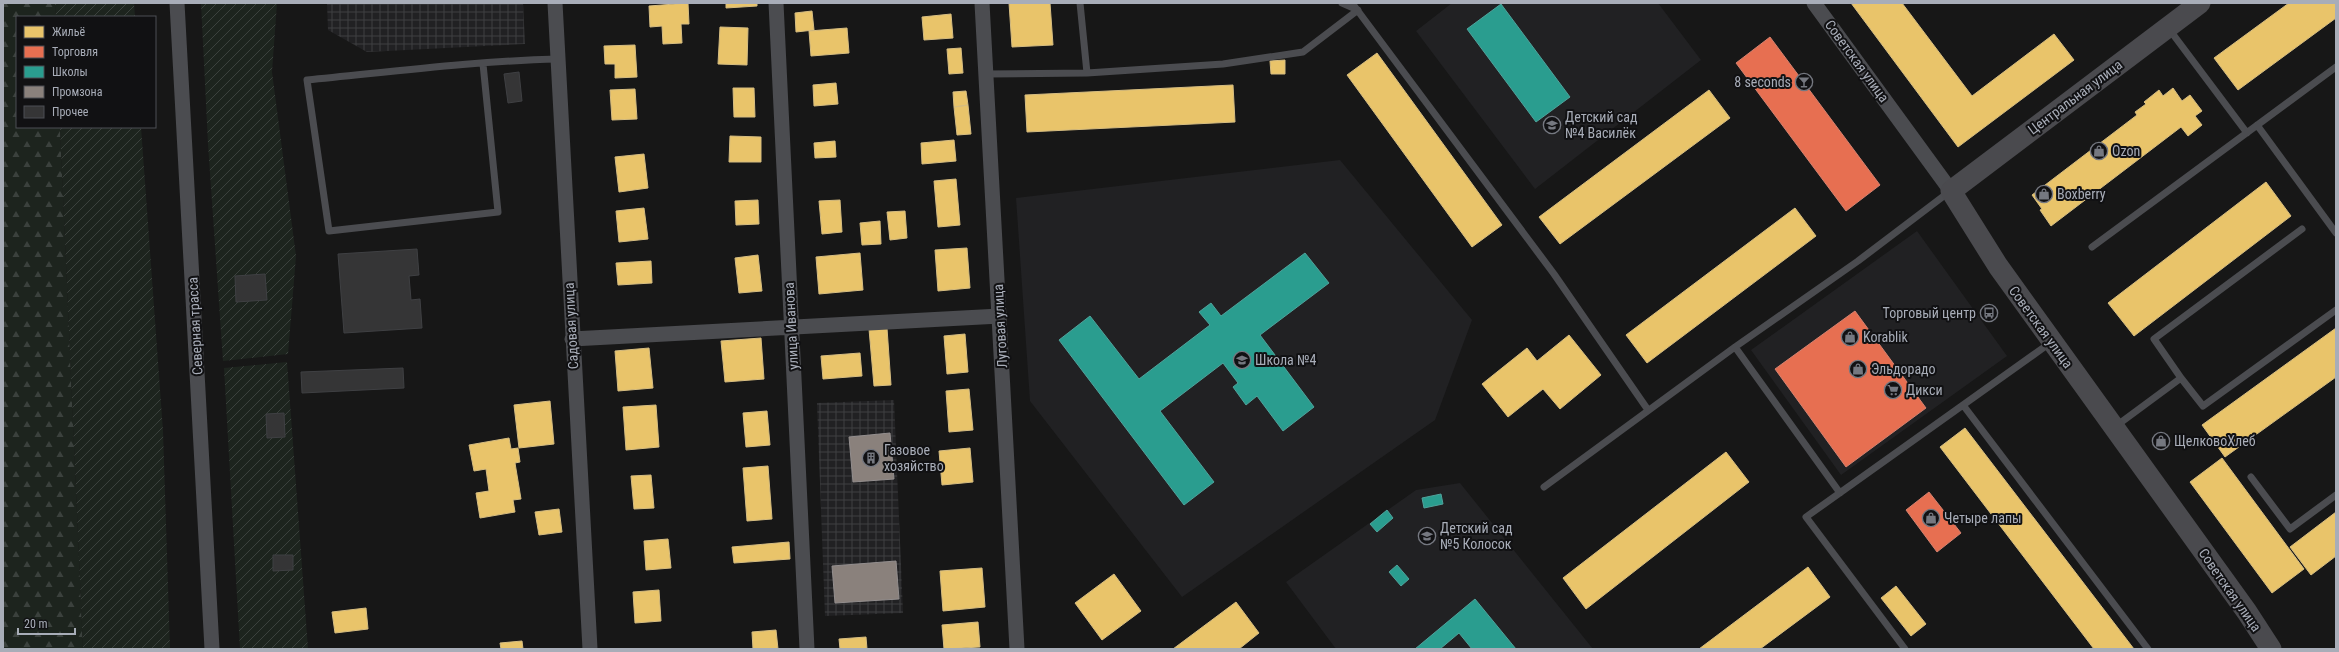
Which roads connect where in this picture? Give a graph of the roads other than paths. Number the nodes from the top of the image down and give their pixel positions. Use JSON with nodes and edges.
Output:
{"nodes":[{"id":1,"x":177,"y":3,"type":"edge"},
{"id":2,"x":555,"y":3,"type":"edge"},
{"id":3,"x":776,"y":3,"type":"edge"},
{"id":4,"x":982,"y":3,"type":"edge"},
{"id":5,"x":1080,"y":3,"type":"edge"},
{"id":6,"x":1342,"y":3,"type":"edge"},
{"id":7,"x":1352,"y":3,"type":"edge"},
{"id":8,"x":1814,"y":3,"type":"edge"},
{"id":9,"x":2200,"y":3,"type":"edge"},
{"id":10,"x":1358,"y":10,"type":"junction"},
{"id":11,"x":2167,"y":28,"type":"junction"},
{"id":12,"x":558,"y":59,"type":"junction"},
{"id":13,"x":483,"y":64,"type":"junction"},
{"id":14,"x":2336,"y":67,"type":"edge"},
{"id":15,"x":1087,"y":73,"type":"junction"},
{"id":16,"x":986,"y":74,"type":"junction"},
{"id":17,"x":2257,"y":125,"type":"junction"},
{"id":18,"x":2246,"y":133,"type":"junction"},
{"id":19,"x":1951,"y":191,"type":"junction"},
{"id":20,"x":2302,"y":229,"type":"dead end"},
{"id":21,"x":2336,"y":233,"type":"edge"},
{"id":22,"x":2092,"y":247,"type":"dead end"},
{"id":23,"x":2336,"y":310,"type":"edge"},
{"id":24,"x":1000,"y":316,"type":"junction"},
{"id":25,"x":791,"y":328,"type":"junction"},
{"id":26,"x":572,"y":339,"type":"junction"},
{"id":27,"x":2052,"y":341,"type":"junction"},
{"id":28,"x":1735,"y":346,"type":"junction"},
{"id":29,"x":2181,"y":378,"type":"junction"},
{"id":30,"x":1963,"y":405,"type":"junction"},
{"id":31,"x":1648,"y":410,"type":"junction"},
{"id":32,"x":2114,"y":427,"type":"junction"},
{"id":33,"x":2251,"y":477,"type":"dead end"},
{"id":34,"x":1544,"y":487,"type":"dead end"},
{"id":35,"x":1840,"y":493,"type":"junction"},
{"id":36,"x":2336,"y":494,"type":"edge"},
{"id":37,"x":212,"y":649,"type":"edge"},
{"id":38,"x":590,"y":649,"type":"edge"},
{"id":39,"x":807,"y":649,"type":"edge"},
{"id":40,"x":1017,"y":649,"type":"edge"},
{"id":41,"x":1905,"y":649,"type":"edge"},
{"id":42,"x":2148,"y":649,"type":"edge"},
{"id":43,"x":2271,"y":649,"type":"edge"}],
"edges":[{"from":1,"to":37,"type":"street","name":"Северная трасса"},
{"from":2,"to":12,"type":"street","name":"Садовая улица"},
{"from":3,"to":25,"type":"street","name":"улица Иванова"},
{"from":4,"to":16,"type":"street","name":"Луговая улица"},
{"from":5,"to":15,"type":"lane"},
{"from":6,"to":10,"type":"lane"},
{"from":7,"to":10,"type":"lane"},
{"from":8,"to":19,"type":"street","name":"Советская улица"},
{"from":9,"to":11,"type":"street","name":"Центральная улица"},
{"from":10,"to":15,"type":"lane"},
{"from":10,"to":31,"type":"lane"},
{"from":11,"to":18,"type":"lane"},
{"from":11,"to":19,"type":"street","name":"Центральная улица"},
{"from":12,"to":13,"type":"lane"},
{"from":12,"to":26,"type":"street","name":"Садовая улица"},
{"from":13,"to":13,"type":"lane"},
{"from":14,"to":17,"type":"lane"},
{"from":15,"to":16,"type":"lane"},
{"from":16,"to":24,"type":"street","name":"Луговая улица"},
{"from":17,"to":18,"type":"lane"},
{"from":17,"to":21,"type":"lane"},
{"from":18,"to":22,"type":"lane"},
{"from":19,"to":27,"type":"street","name":"Советская улица"},
{"from":19,"to":28,"type":"lane"},
{"from":20,"to":29,"type":"lane"},
{"from":23,"to":29,"type":"lane"},
{"from":24,"to":25,"type":"street"},
{"from":24,"to":40,"type":"street","name":"Луговая улица"},
{"from":25,"to":26,"type":"street"},
{"from":25,"to":39,"type":"street","name":"улица Иванова"},
{"from":26,"to":38,"type":"street","name":"Садовая улица"},
{"from":27,"to":30,"type":"lane"},
{"from":27,"to":32,"type":"street","name":"Советская улица"},
{"from":28,"to":31,"type":"lane"},
{"from":28,"to":35,"type":"lane"},
{"from":29,"to":32,"type":"lane"},
{"from":30,"to":35,"type":"lane"},
{"from":30,"to":42,"type":"lane"},
{"from":31,"to":34,"type":"lane"},
{"from":32,"to":43,"type":"street","name":"Советская улица"},
{"from":33,"to":36,"type":"lane"},
{"from":35,"to":41,"type":"lane"}]}
